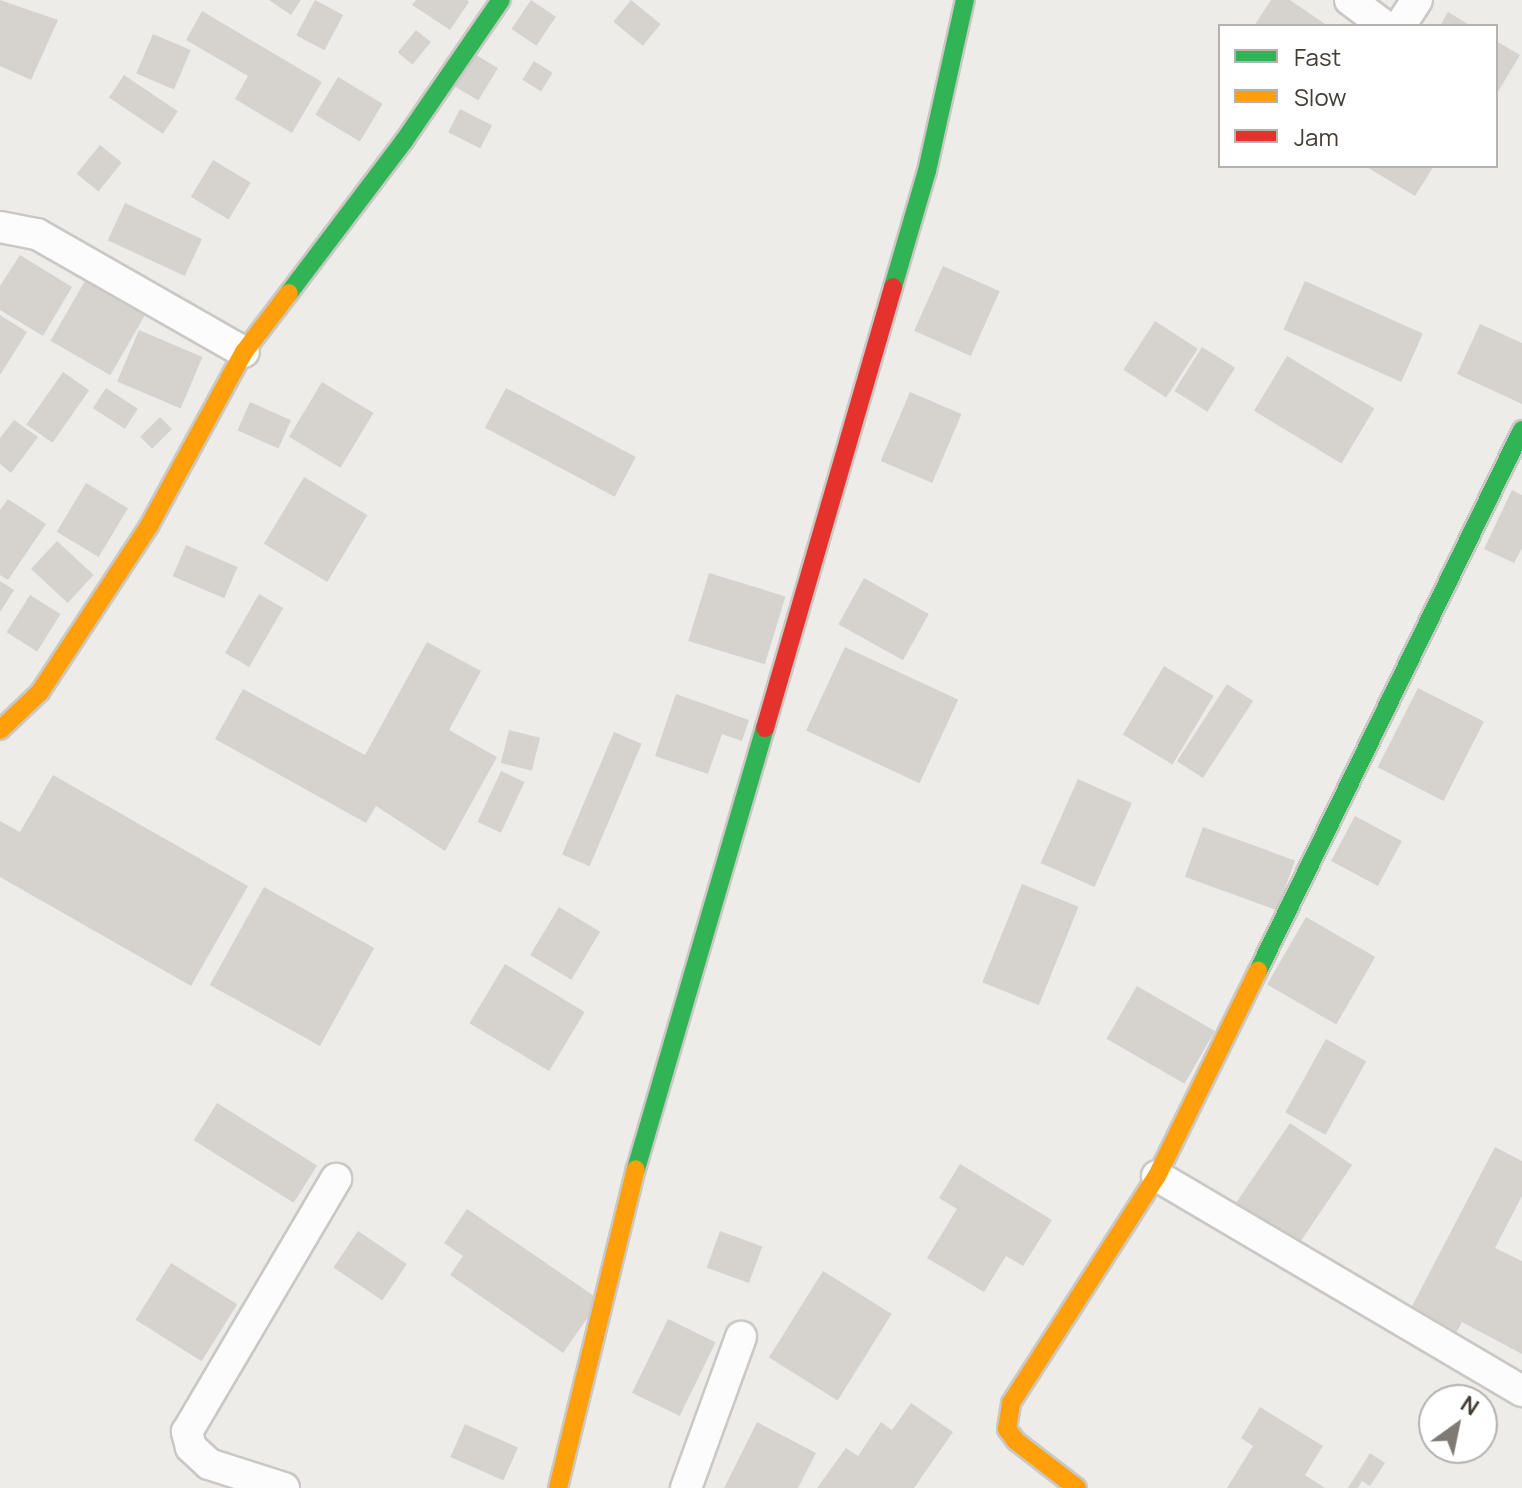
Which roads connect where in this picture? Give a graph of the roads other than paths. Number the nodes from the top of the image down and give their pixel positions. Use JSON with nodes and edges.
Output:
{"nodes":[{"id":1,"x":501,"y":0,"type":"edge"},
{"id":2,"x":965,"y":0,"type":"edge"},
{"id":3,"x":1350,"y":0,"type":"edge"},
{"id":4,"x":1417,"y":0,"type":"edge"},
{"id":5,"x":1382,"y":24,"type":"edge"},
{"id":6,"x":1401,"y":24,"type":"edge"},
{"id":7,"x":0,"y":227,"type":"edge"},
{"id":8,"x":244,"y":352,"type":"junction"},
{"id":9,"x":1522,"y":430,"type":"edge"},
{"id":10,"x":0,"y":730,"type":"edge"},
{"id":11,"x":1157,"y":1176,"type":"junction"},
{"id":12,"x":336,"y":1179,"type":"dead end"},
{"id":13,"x":741,"y":1337,"type":"dead end"},
{"id":14,"x":1522,"y":1391,"type":"edge"},
{"id":15,"x":284,"y":1488,"type":"edge"},
{"id":16,"x":558,"y":1488,"type":"edge"},
{"id":17,"x":686,"y":1488,"type":"edge"},
{"id":18,"x":1077,"y":1488,"type":"edge"}],
"edges":[{"from":1,"to":8,"type":"street"},
{"from":2,"to":16,"type":"street"},
{"from":3,"to":5,"type":"street"},
{"from":4,"to":6,"type":"street"},
{"from":7,"to":8,"type":"street"},
{"from":8,"to":10,"type":"street"},
{"from":9,"to":11,"type":"street"},
{"from":11,"to":14,"type":"street"},
{"from":11,"to":18,"type":"street"},
{"from":12,"to":15,"type":"street"},
{"from":13,"to":17,"type":"street"}]}
